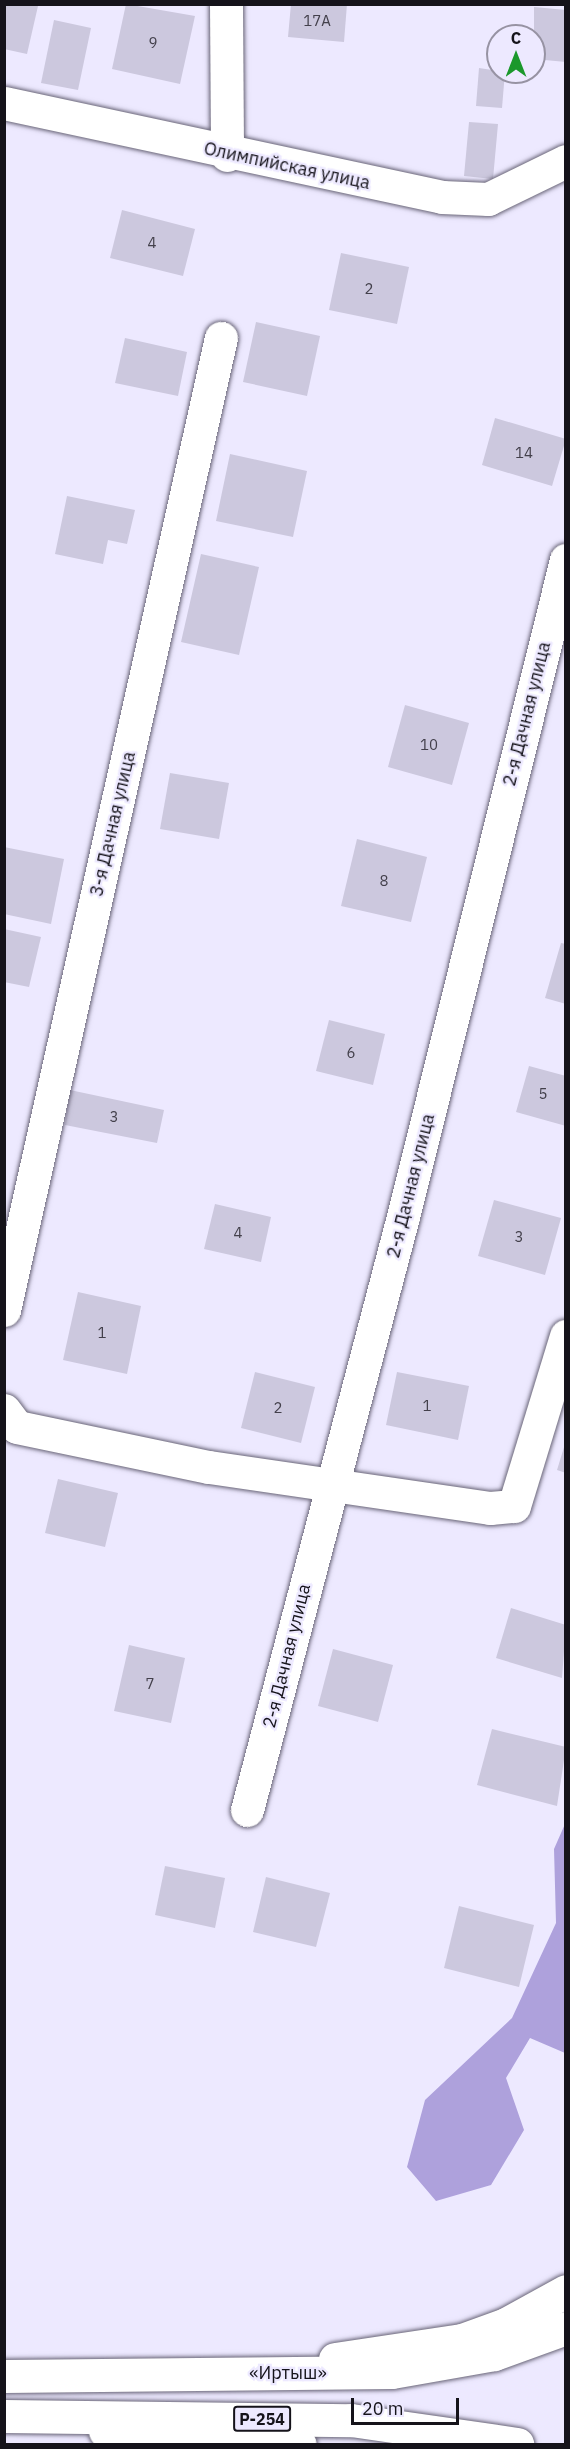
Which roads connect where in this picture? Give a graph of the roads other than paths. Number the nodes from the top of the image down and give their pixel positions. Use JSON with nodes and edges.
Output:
{"nodes":[{"id":1,"x":226,"y":4,"type":"edge"},
{"id":2,"x":4,"y":103,"type":"edge"},
{"id":3,"x":226,"y":155,"type":"junction"},
{"id":4,"x":566,"y":161,"type":"edge"},
{"id":5,"x":221,"y":338,"type":"dead end"},
{"id":6,"x":566,"y":560,"type":"edge"},
{"id":7,"x":4,"y":1310,"type":"edge"},
{"id":8,"x":566,"y":1336,"type":"edge"},
{"id":9,"x":4,"y":1410,"type":"edge"},
{"id":10,"x":331,"y":1485,"type":"junction"},
{"id":11,"x":247,"y":1810,"type":"dead end"},
{"id":12,"x":566,"y":2291,"type":"edge"},
{"id":13,"x":566,"y":2328,"type":"edge"},
{"id":14,"x":99,"y":2373,"type":"junction"},
{"id":15,"x":4,"y":2376,"type":"edge"},
{"id":16,"x":4,"y":2416,"type":"edge"},
{"id":17,"x":4,"y":2423,"type":"edge"},
{"id":18,"x":300,"y":2445,"type":"edge"},
{"id":19,"x":518,"y":2445,"type":"edge"}],
"edges":[{"from":1,"to":3,"type":"main road"},
{"from":2,"to":3,"type":"main road","name":"Олимпийская улица"},
{"from":3,"to":4,"type":"main road","name":"Олимпийская улица"},
{"from":5,"to":7,"type":"main road","name":"3-я Дачная улица"},
{"from":6,"to":10,"type":"main road","name":"2-я Дачная улица"},
{"from":8,"to":10,"type":"main road"},
{"from":9,"to":10,"type":"main road"},
{"from":10,"to":11,"type":"main road","name":"2-я Дачная улица"},
{"from":12,"to":14,"type":"main road"},
{"from":13,"to":14,"type":"main road","name":"«Иртыш»"},
{"from":14,"to":15,"type":"main road","name":"«Иртыш»"},
{"from":16,"to":19,"type":"main road","number":"Р-254"},
{"from":17,"to":18,"type":"main road"}]}
